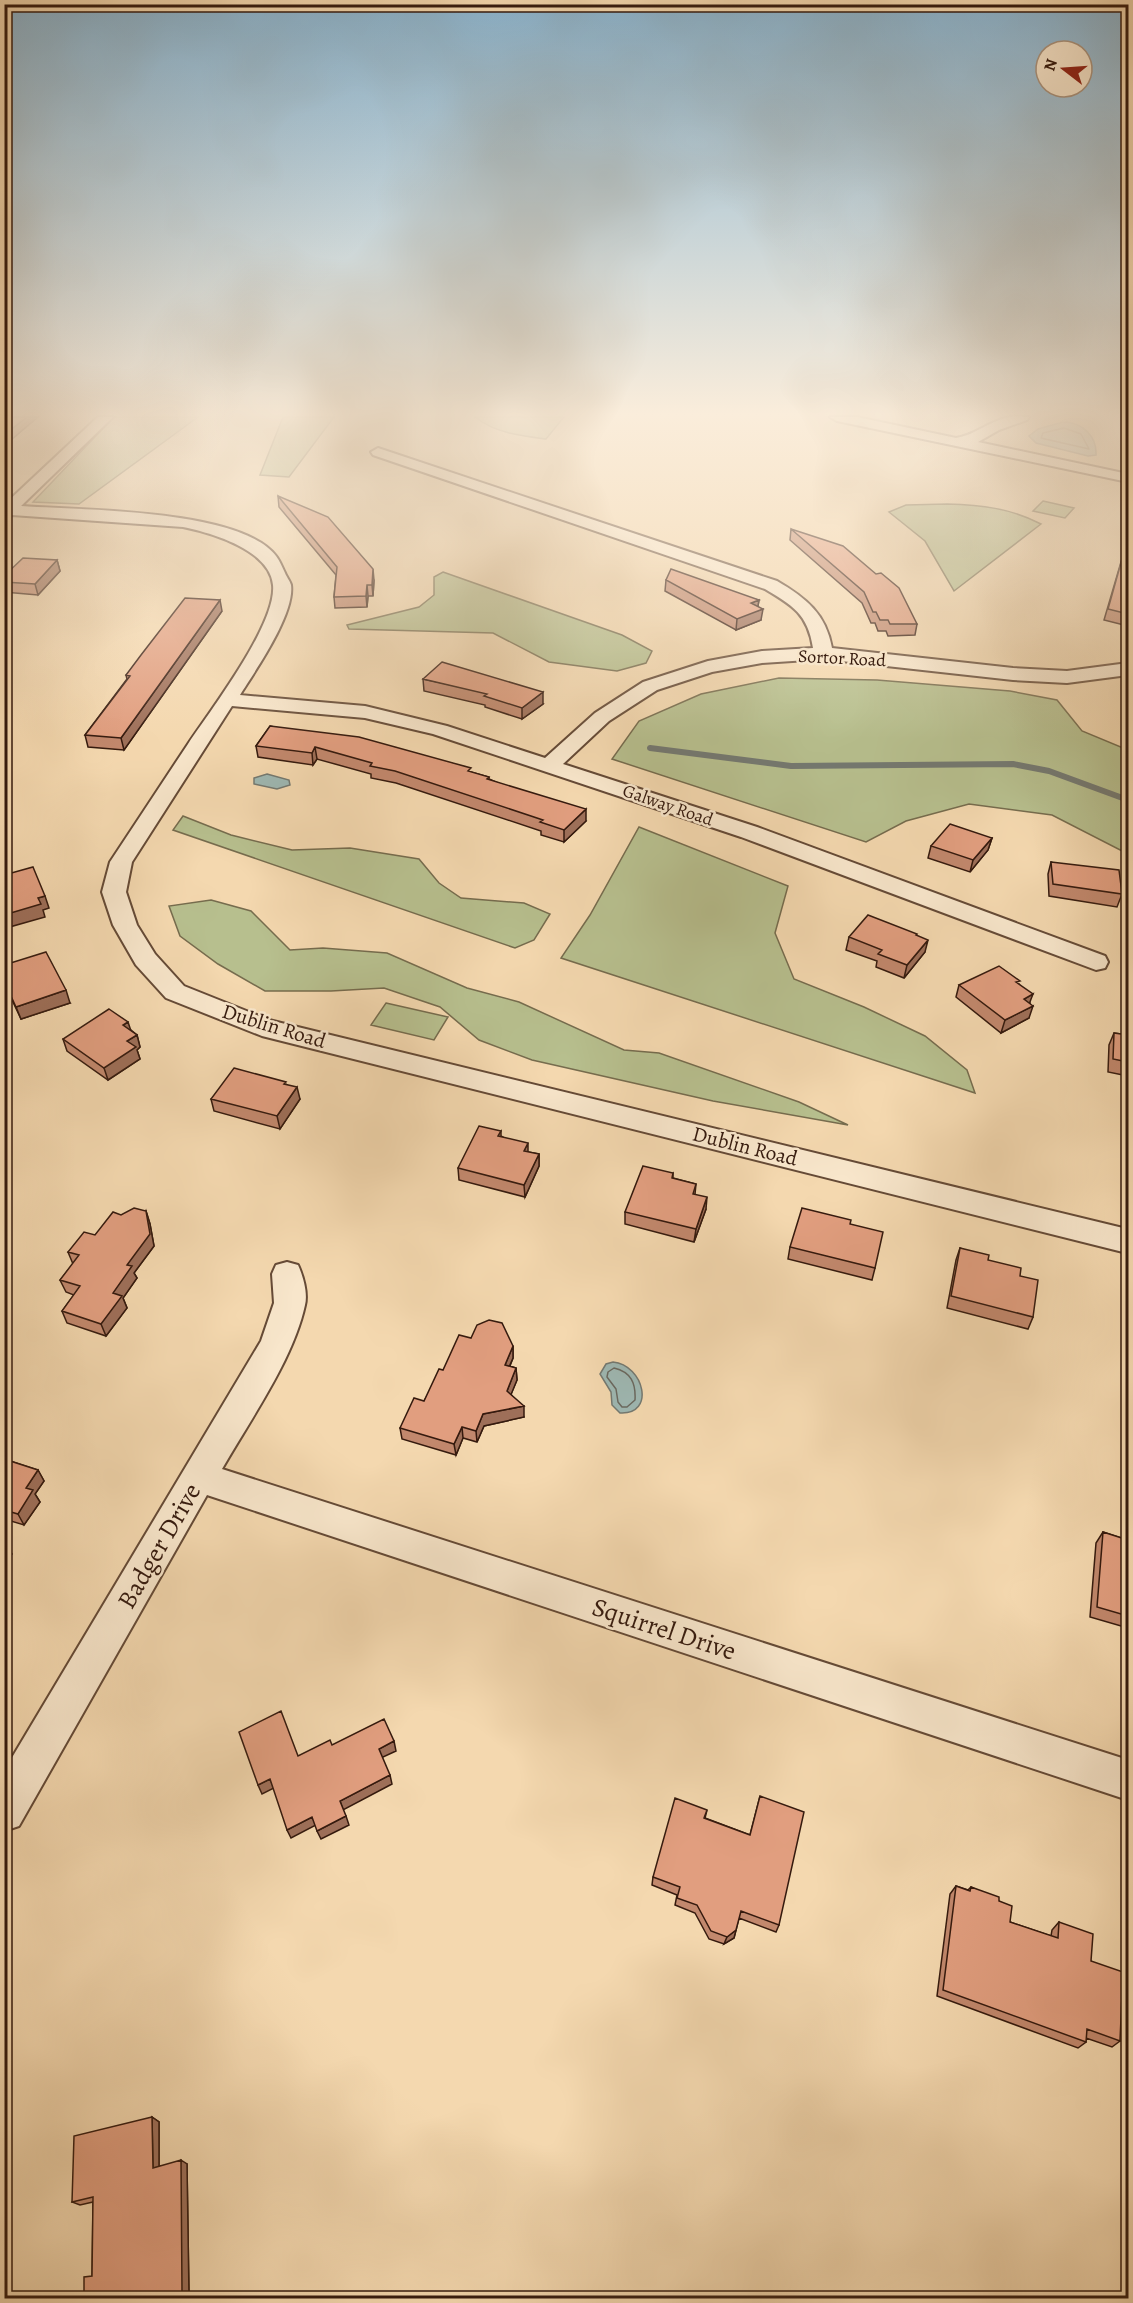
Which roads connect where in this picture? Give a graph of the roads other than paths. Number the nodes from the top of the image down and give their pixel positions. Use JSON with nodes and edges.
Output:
{"nodes":[{"id":1,"x":195,"y":524,"type":"edge"},
{"id":2,"x":592,"y":524,"type":"edge"},
{"id":3,"x":823,"y":653,"type":"junction"},
{"id":4,"x":1128,"y":669,"type":"edge"},
{"id":5,"x":226,"y":700,"type":"junction"},
{"id":6,"x":549,"y":765,"type":"junction"},
{"id":7,"x":1096,"y":962,"type":"dead end"},
{"id":8,"x":1123,"y":1240,"type":"dead end"},
{"id":9,"x":287,"y":1274,"type":"dead end"},
{"id":10,"x":200,"y":1477,"type":"junction"},
{"id":11,"x":1128,"y":1780,"type":"edge"},
{"id":12,"x":4,"y":1810,"type":"edge"}],
"edges":[{"from":1,"to":5,"type":"street","name":"Dublin Road"},
{"from":2,"to":3,"type":"street"},
{"from":3,"to":4,"type":"street","name":"Sortor Road"},
{"from":3,"to":6,"type":"street","name":"Sortor Road"},
{"from":5,"to":6,"type":"street","name":"Galway Road"},
{"from":5,"to":8,"type":"street","name":"Dublin Road"},
{"from":6,"to":7,"type":"street","name":"Galway Road"},
{"from":9,"to":10,"type":"street","name":"Badger Drive"},
{"from":10,"to":11,"type":"street","name":"Squirrel Drive"},
{"from":10,"to":12,"type":"street","name":"Badger Drive"}]}
